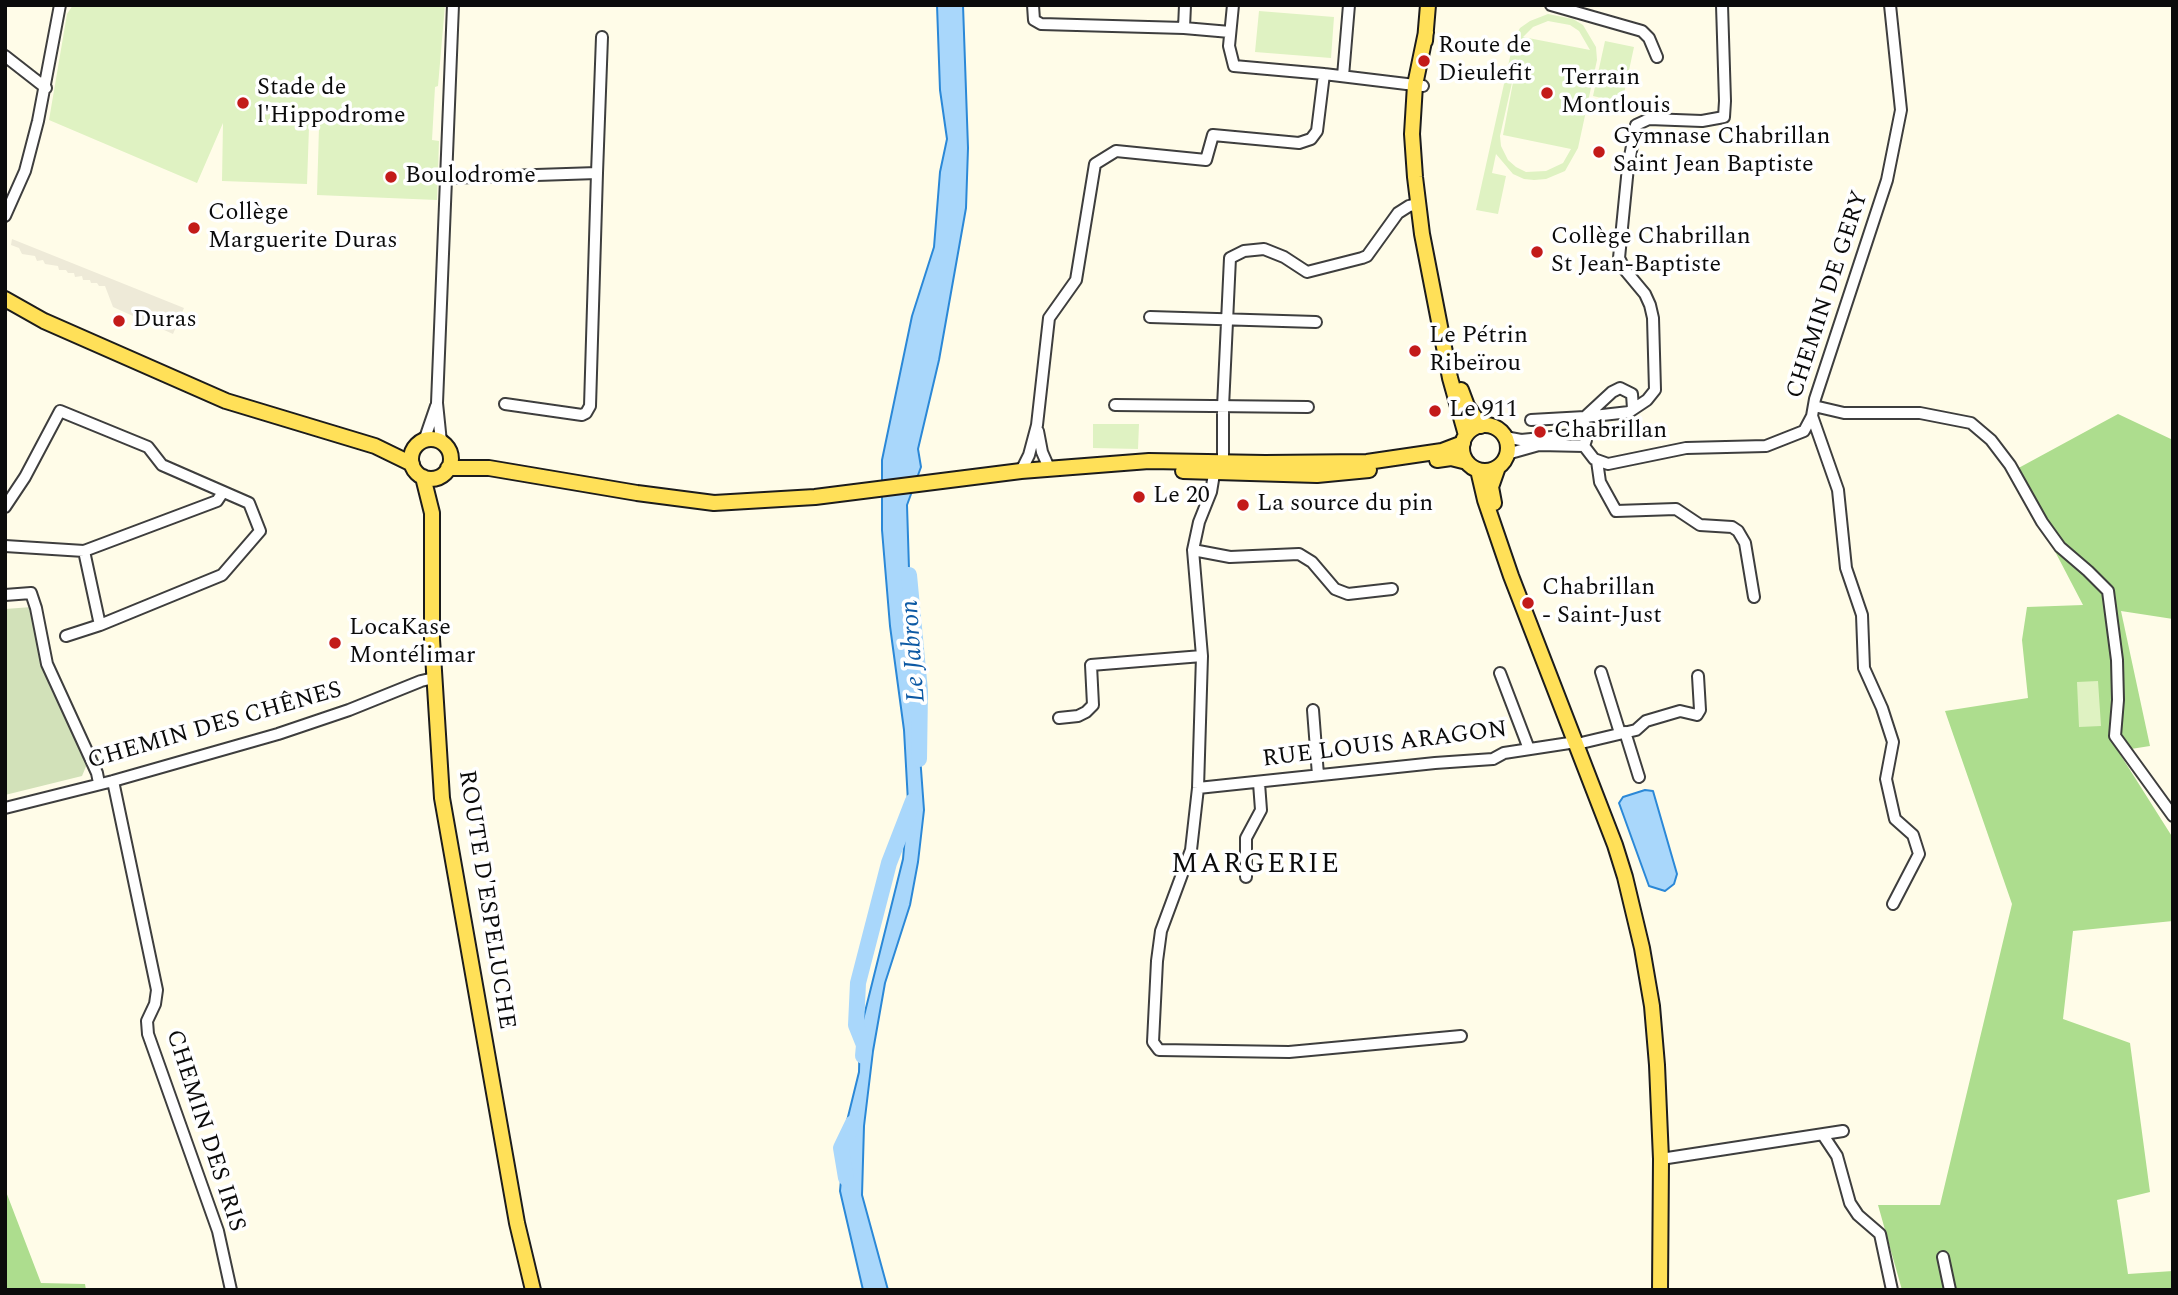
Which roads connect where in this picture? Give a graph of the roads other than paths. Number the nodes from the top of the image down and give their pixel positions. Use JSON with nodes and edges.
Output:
{"nodes":[{"id":1,"x":60,"y":5,"type":"edge"},
{"id":2,"x":453,"y":5,"type":"edge"},
{"id":3,"x":1033,"y":5,"type":"edge"},
{"id":4,"x":1185,"y":5,"type":"edge"},
{"id":5,"x":1233,"y":5,"type":"edge"},
{"id":6,"x":1349,"y":5,"type":"edge"},
{"id":7,"x":1428,"y":5,"type":"edge"},
{"id":8,"x":1551,"y":5,"type":"edge"},
{"id":9,"x":1722,"y":5,"type":"edge"},
{"id":10,"x":1890,"y":5,"type":"edge"},
{"id":11,"x":1184,"y":28,"type":"junction"},
{"id":12,"x":1230,"y":32,"type":"junction"},
{"id":13,"x":602,"y":37,"type":"dead end"},
{"id":14,"x":5,"y":56,"type":"edge"},
{"id":15,"x":1657,"y":57,"type":"dead end"},
{"id":16,"x":1324,"y":74,"type":"junction"},
{"id":17,"x":1343,"y":76,"type":"junction"},
{"id":18,"x":1419,"y":85,"type":"junction"},
{"id":19,"x":46,"y":88,"type":"junction"},
{"id":20,"x":597,"y":173,"type":"junction"},
{"id":21,"x":445,"y":178,"type":"junction"},
{"id":22,"x":1418,"y":204,"type":"junction"},
{"id":23,"x":6,"y":214,"type":"edge"},
{"id":24,"x":5,"y":299,"type":"edge"},
{"id":25,"x":5,"y":309,"type":"edge"},
{"id":26,"x":1150,"y":317,"type":"dead end"},
{"id":27,"x":1227,"y":320,"type":"junction"},
{"id":28,"x":44,"y":321,"type":"junction"},
{"id":29,"x":1316,"y":321,"type":"dead end"},
{"id":30,"x":437,"y":403,"type":"junction"},
{"id":31,"x":505,"y":404,"type":"dead end"},
{"id":32,"x":1115,"y":405,"type":"dead end"},
{"id":33,"x":1223,"y":407,"type":"junction"},
{"id":34,"x":1308,"y":407,"type":"dead end"},
{"id":35,"x":1633,"y":409,"type":"junction"},
{"id":36,"x":1813,"y":411,"type":"junction"},
{"id":37,"x":1585,"y":417,"type":"junction"},
{"id":38,"x":1531,"y":420,"type":"dead end"},
{"id":39,"x":1037,"y":425,"type":"junction"},
{"id":40,"x":1481,"y":426,"type":"junction"},
{"id":41,"x":1504,"y":437,"type":"junction"},
{"id":42,"x":1465,"y":439,"type":"junction"},
{"id":43,"x":1584,"y":440,"type":"junction"},
{"id":44,"x":420,"y":443,"type":"junction"},
{"id":45,"x":374,"y":446,"type":"junction"},
{"id":46,"x":445,"y":447,"type":"junction"},
{"id":47,"x":1507,"y":454,"type":"junction"},
{"id":48,"x":1597,"y":461,"type":"junction"},
{"id":49,"x":412,"y":464,"type":"junction"},
{"id":50,"x":1472,"y":466,"type":"junction"},
{"id":51,"x":1498,"y":467,"type":"junction"},
{"id":52,"x":489,"y":468,"type":"junction"},
{"id":53,"x":1049,"y":468,"type":"junction"},
{"id":54,"x":1219,"y":468,"type":"junction"},
{"id":55,"x":1021,"y":471,"type":"junction"},
{"id":56,"x":443,"y":473,"type":"junction"},
{"id":57,"x":423,"y":477,"type":"junction"},
{"id":58,"x":223,"y":492,"type":"junction"},
{"id":59,"x":5,"y":507,"type":"edge"},
{"id":60,"x":432,"y":513,"type":"junction"},
{"id":61,"x":5,"y":546,"type":"edge"},
{"id":62,"x":1193,"y":550,"type":"junction"},
{"id":63,"x":84,"y":551,"type":"junction"},
{"id":64,"x":1392,"y":589,"type":"dead end"},
{"id":65,"x":5,"y":595,"type":"edge"},
{"id":66,"x":1754,"y":597,"type":"dead end"},
{"id":67,"x":100,"y":625,"type":"junction"},
{"id":68,"x":66,"y":636,"type":"dead end"},
{"id":69,"x":1202,"y":656,"type":"junction"},
{"id":70,"x":1601,"y":672,"type":"dead end"},
{"id":71,"x":1500,"y":673,"type":"dead end"},
{"id":72,"x":1698,"y":676,"type":"dead end"},
{"id":73,"x":434,"y":678,"type":"junction"},
{"id":74,"x":1552,"y":681,"type":"junction"},
{"id":75,"x":1312,"y":710,"type":"dead end"},
{"id":76,"x":1059,"y":718,"type":"dead end"},
{"id":77,"x":1623,"y":732,"type":"junction"},
{"id":78,"x":1576,"y":743,"type":"junction"},
{"id":79,"x":1529,"y":749,"type":"junction"},
{"id":80,"x":1318,"y":775,"type":"junction"},
{"id":81,"x":1639,"y":777,"type":"dead end"},
{"id":82,"x":113,"y":781,"type":"junction"},
{"id":83,"x":99,"y":783,"type":"junction"},
{"id":84,"x":1259,"y":783,"type":"junction"},
{"id":85,"x":1198,"y":788,"type":"junction"},
{"id":86,"x":5,"y":808,"type":"edge"},
{"id":87,"x":2173,"y":816,"type":"edge"},
{"id":88,"x":1246,"y":877,"type":"dead end"},
{"id":89,"x":1893,"y":904,"type":"dead end"},
{"id":90,"x":1461,"y":1036,"type":"dead end"},
{"id":91,"x":1843,"y":1131,"type":"dead end"},
{"id":92,"x":1823,"y":1135,"type":"junction"},
{"id":93,"x":1661,"y":1159,"type":"junction"},
{"id":94,"x":1943,"y":1257,"type":"dead end"},
{"id":95,"x":231,"y":1290,"type":"edge"},
{"id":96,"x":533,"y":1290,"type":"edge"},
{"id":97,"x":1660,"y":1290,"type":"edge"},
{"id":98,"x":1892,"y":1290,"type":"edge"},
{"id":99,"x":1950,"y":1290,"type":"edge"}],
"edges":[{"from":1,"to":19,"type":"street"},
{"from":2,"to":21,"type":"street"},
{"from":3,"to":11,"type":"street"},
{"from":4,"to":11,"type":"street"},
{"from":5,"to":12,"type":"street"},
{"from":6,"to":17,"type":"street"},
{"from":7,"to":18,"type":"main road"},
{"from":8,"to":15,"type":"street"},
{"from":9,"to":35,"type":"street"},
{"from":10,"to":36,"type":"street","name":"CHEMIN DE GERY"},
{"from":11,"to":12,"type":"street"},
{"from":12,"to":16,"type":"street"},
{"from":13,"to":20,"type":"street"},
{"from":14,"to":19,"type":"street"},
{"from":16,"to":17,"type":"street"},
{"from":16,"to":39,"type":"street"},
{"from":17,"to":18,"type":"street"},
{"from":18,"to":22,"type":"main road"},
{"from":19,"to":23,"type":"street"},
{"from":20,"to":21,"type":"street"},
{"from":20,"to":31,"type":"street"},
{"from":21,"to":30,"type":"street"},
{"from":22,"to":27,"type":"street"},
{"from":22,"to":40,"type":"main road"},
{"from":22,"to":42,"type":"main road"},
{"from":24,"to":28,"type":"main road"},
{"from":25,"to":28,"type":"main road"},
{"from":26,"to":27,"type":"street"},
{"from":27,"to":29,"type":"street"},
{"from":27,"to":33,"type":"street"},
{"from":28,"to":45,"type":"main road"},
{"from":30,"to":44,"type":"street"},
{"from":30,"to":46,"type":"street"},
{"from":32,"to":33,"type":"street"},
{"from":33,"to":34,"type":"street"},
{"from":33,"to":54,"type":"street"},
{"from":35,"to":37,"type":"street"},
{"from":35,"to":37,"type":"street"},
{"from":36,"to":48,"type":"street"},
{"from":36,"to":87,"type":"street"},
{"from":36,"to":89,"type":"street","name":"CHEMIN DE GERY"},
{"from":37,"to":38,"type":"street"},
{"from":37,"to":43,"type":"street"},
{"from":39,"to":53,"type":"street"},
{"from":39,"to":55,"type":"street"},
{"from":40,"to":41,"type":"main road"},
{"from":40,"to":42,"type":"main road"},
{"from":41,"to":43,"type":"street"},
{"from":41,"to":47,"type":"main road"},
{"from":42,"to":50,"type":"main road"},
{"from":42,"to":54,"type":"main road"},
{"from":43,"to":47,"type":"street"},
{"from":43,"to":48,"type":"street"},
{"from":44,"to":45,"type":"main road"},
{"from":44,"to":46,"type":"main road"},
{"from":44,"to":49,"type":"main road"},
{"from":45,"to":49,"type":"main road"},
{"from":46,"to":52,"type":"main road"},
{"from":46,"to":56,"type":"main road"},
{"from":47,"to":51,"type":"main road"},
{"from":48,"to":66,"type":"street"},
{"from":49,"to":57,"type":"main road"},
{"from":50,"to":51,"type":"main road"},
{"from":50,"to":54,"type":"main road"},
{"from":50,"to":74,"type":"main road"},
{"from":51,"to":74,"type":"main road"},
{"from":52,"to":55,"type":"main road"},
{"from":52,"to":56,"type":"main road"},
{"from":53,"to":54,"type":"main road"},
{"from":53,"to":55,"type":"main road"},
{"from":54,"to":62,"type":"street"},
{"from":56,"to":57,"type":"main road"},
{"from":56,"to":60,"type":"main road","name":"ROUTE D'ESPELUCHE"},
{"from":57,"to":60,"type":"main road","name":"ROUTE D'ESPELUCHE"},
{"from":58,"to":59,"type":"street"},
{"from":58,"to":63,"type":"street"},
{"from":58,"to":67,"type":"street"},
{"from":60,"to":73,"type":"main road","name":"ROUTE D'ESPELUCHE"},
{"from":61,"to":63,"type":"street"},
{"from":62,"to":64,"type":"street"},
{"from":62,"to":69,"type":"street"},
{"from":63,"to":67,"type":"street"},
{"from":65,"to":83,"type":"street"},
{"from":67,"to":68,"type":"street"},
{"from":69,"to":76,"type":"street"},
{"from":69,"to":85,"type":"street"},
{"from":70,"to":77,"type":"street"},
{"from":71,"to":79,"type":"street"},
{"from":72,"to":77,"type":"street","name":"RUE LOUIS ARAGON"},
{"from":73,"to":82,"type":"street","name":"CHEMIN DES CHÊNES"},
{"from":73,"to":96,"type":"main road","name":"ROUTE D'ESPELUCHE"},
{"from":74,"to":78,"type":"main road"},
{"from":75,"to":80,"type":"street"},
{"from":77,"to":78,"type":"street","name":"RUE LOUIS ARAGON"},
{"from":77,"to":81,"type":"street"},
{"from":78,"to":79,"type":"street","name":"RUE LOUIS ARAGON"},
{"from":78,"to":93,"type":"main road"},
{"from":79,"to":80,"type":"street","name":"RUE LOUIS ARAGON"},
{"from":80,"to":84,"type":"street","name":"RUE LOUIS ARAGON"},
{"from":82,"to":83,"type":"street","name":"CHEMIN DES CHÊNES"},
{"from":82,"to":95,"type":"street","name":"CHEMIN DES IRIS"},
{"from":83,"to":86,"type":"street","name":"CHEMIN DES CHÊNES"},
{"from":84,"to":85,"type":"street","name":"RUE LOUIS ARAGON"},
{"from":84,"to":88,"type":"street"},
{"from":85,"to":90,"type":"street"},
{"from":91,"to":92,"type":"street"},
{"from":92,"to":93,"type":"street"},
{"from":92,"to":98,"type":"street"},
{"from":93,"to":97,"type":"main road"},
{"from":94,"to":99,"type":"street"}]}
